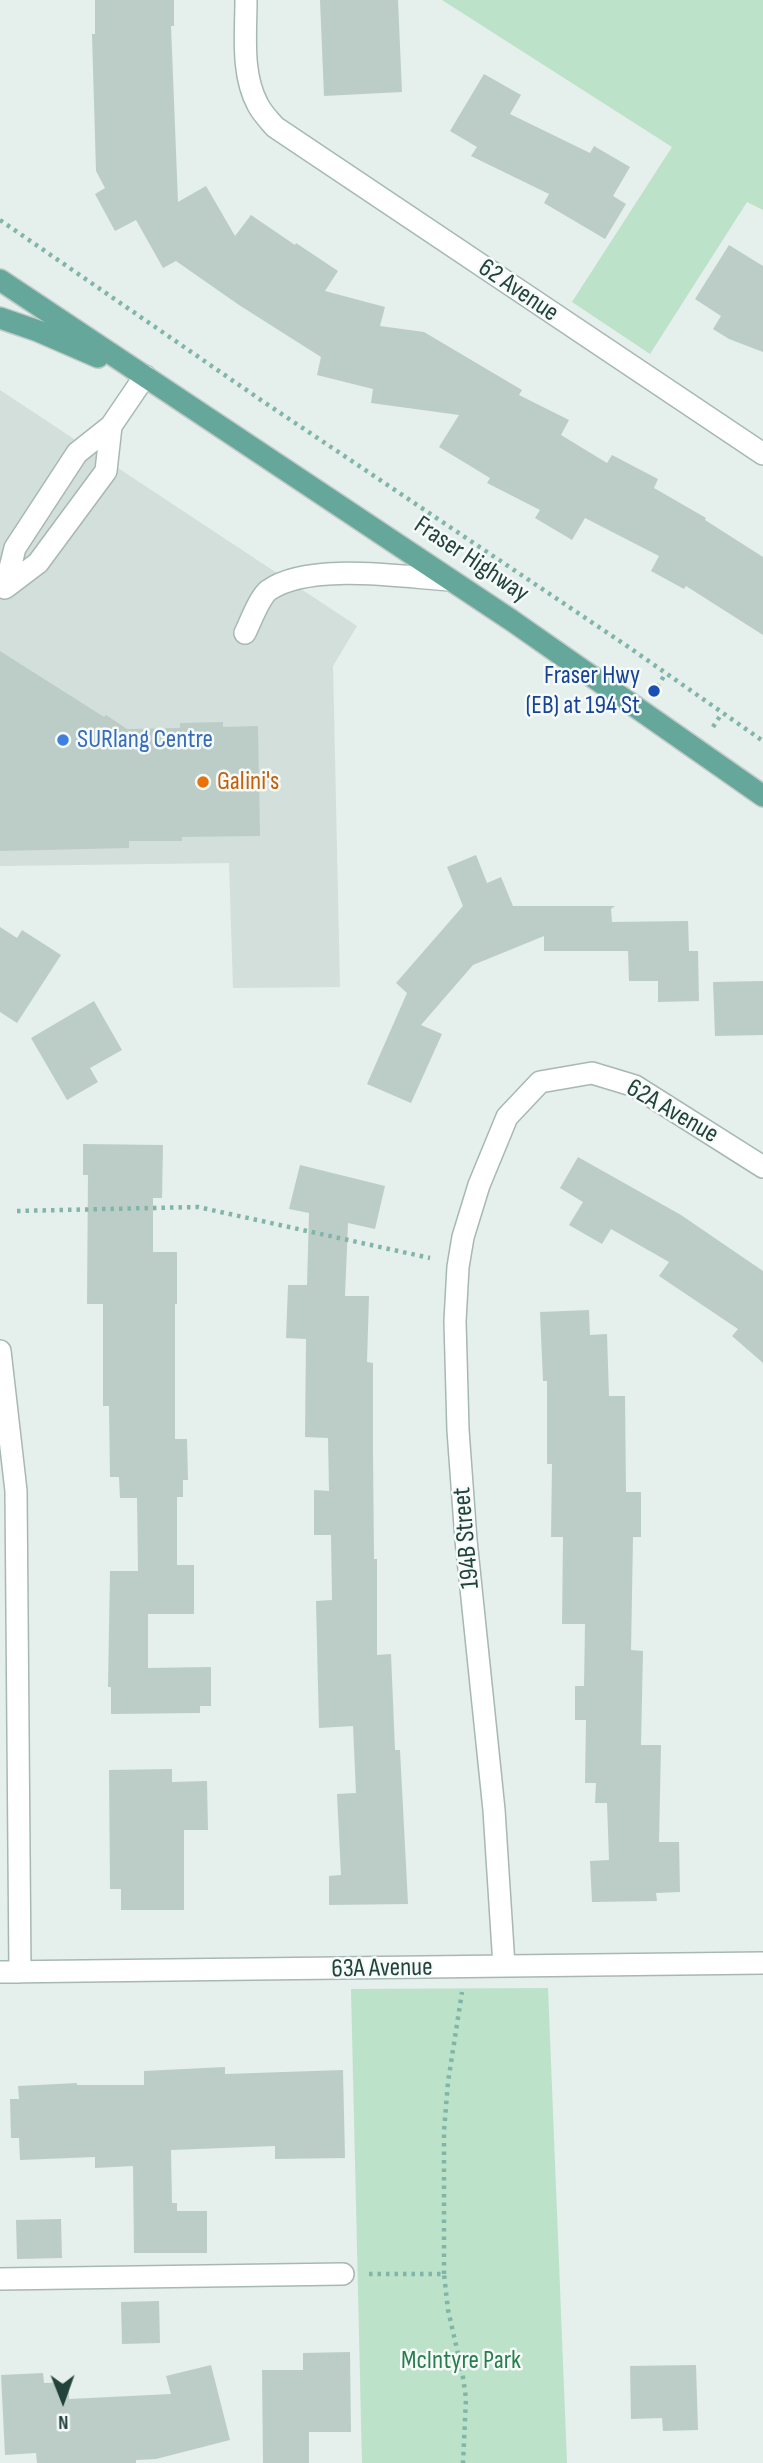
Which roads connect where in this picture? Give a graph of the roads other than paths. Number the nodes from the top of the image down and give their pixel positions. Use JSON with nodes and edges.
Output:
{"nodes":[{"id":1,"x":246,"y":0,"type":"edge"},
{"id":2,"x":0,"y":280,"type":"edge"},
{"id":3,"x":0,"y":318,"type":"edge"},
{"id":4,"x":145,"y":376,"type":"junction"},
{"id":5,"x":111,"y":426,"type":"junction"},
{"id":6,"x":763,"y":454,"type":"edge"},
{"id":7,"x":450,"y":580,"type":"junction"},
{"id":8,"x":245,"y":632,"type":"dead end"},
{"id":9,"x":763,"y":796,"type":"edge"},
{"id":10,"x":507,"y":1117,"type":"joint"},
{"id":11,"x":763,"y":1167,"type":"edge"},
{"id":12,"x":0,"y":1351,"type":"edge"},
{"id":13,"x":3,"y":1404,"type":"edge"},
{"id":14,"x":763,"y":1963,"type":"edge"},
{"id":15,"x":504,"y":1966,"type":"junction"},
{"id":16,"x":10,"y":1972,"type":"edge"},
{"id":17,"x":343,"y":2274,"type":"road end"},
{"id":18,"x":0,"y":2279,"type":"edge"}],
"edges":[{"from":1,"to":6,"type":"street","name":"62 Avenue"},
{"from":2,"to":4,"type":"main road","name":"Fraser Highway"},
{"from":3,"to":4,"type":"main road","name":"Fraser Highway"},
{"from":4,"to":5,"type":"street"},
{"from":4,"to":7,"type":"main road","name":"Fraser Highway"},
{"from":5,"to":5,"type":"street"},
{"from":7,"to":8,"type":"street"},
{"from":7,"to":9,"type":"main road","name":"Fraser Highway"},
{"from":10,"to":11,"type":"street","name":"62A Avenue"},
{"from":10,"to":15,"type":"street","name":"194B Street"},
{"from":12,"to":13,"type":"street"},
{"from":13,"to":16,"type":"street"},
{"from":14,"to":15,"type":"street","name":"63A Avenue"},
{"from":15,"to":16,"type":"street","name":"63A Avenue"},
{"from":17,"to":18,"type":"street"}]}
